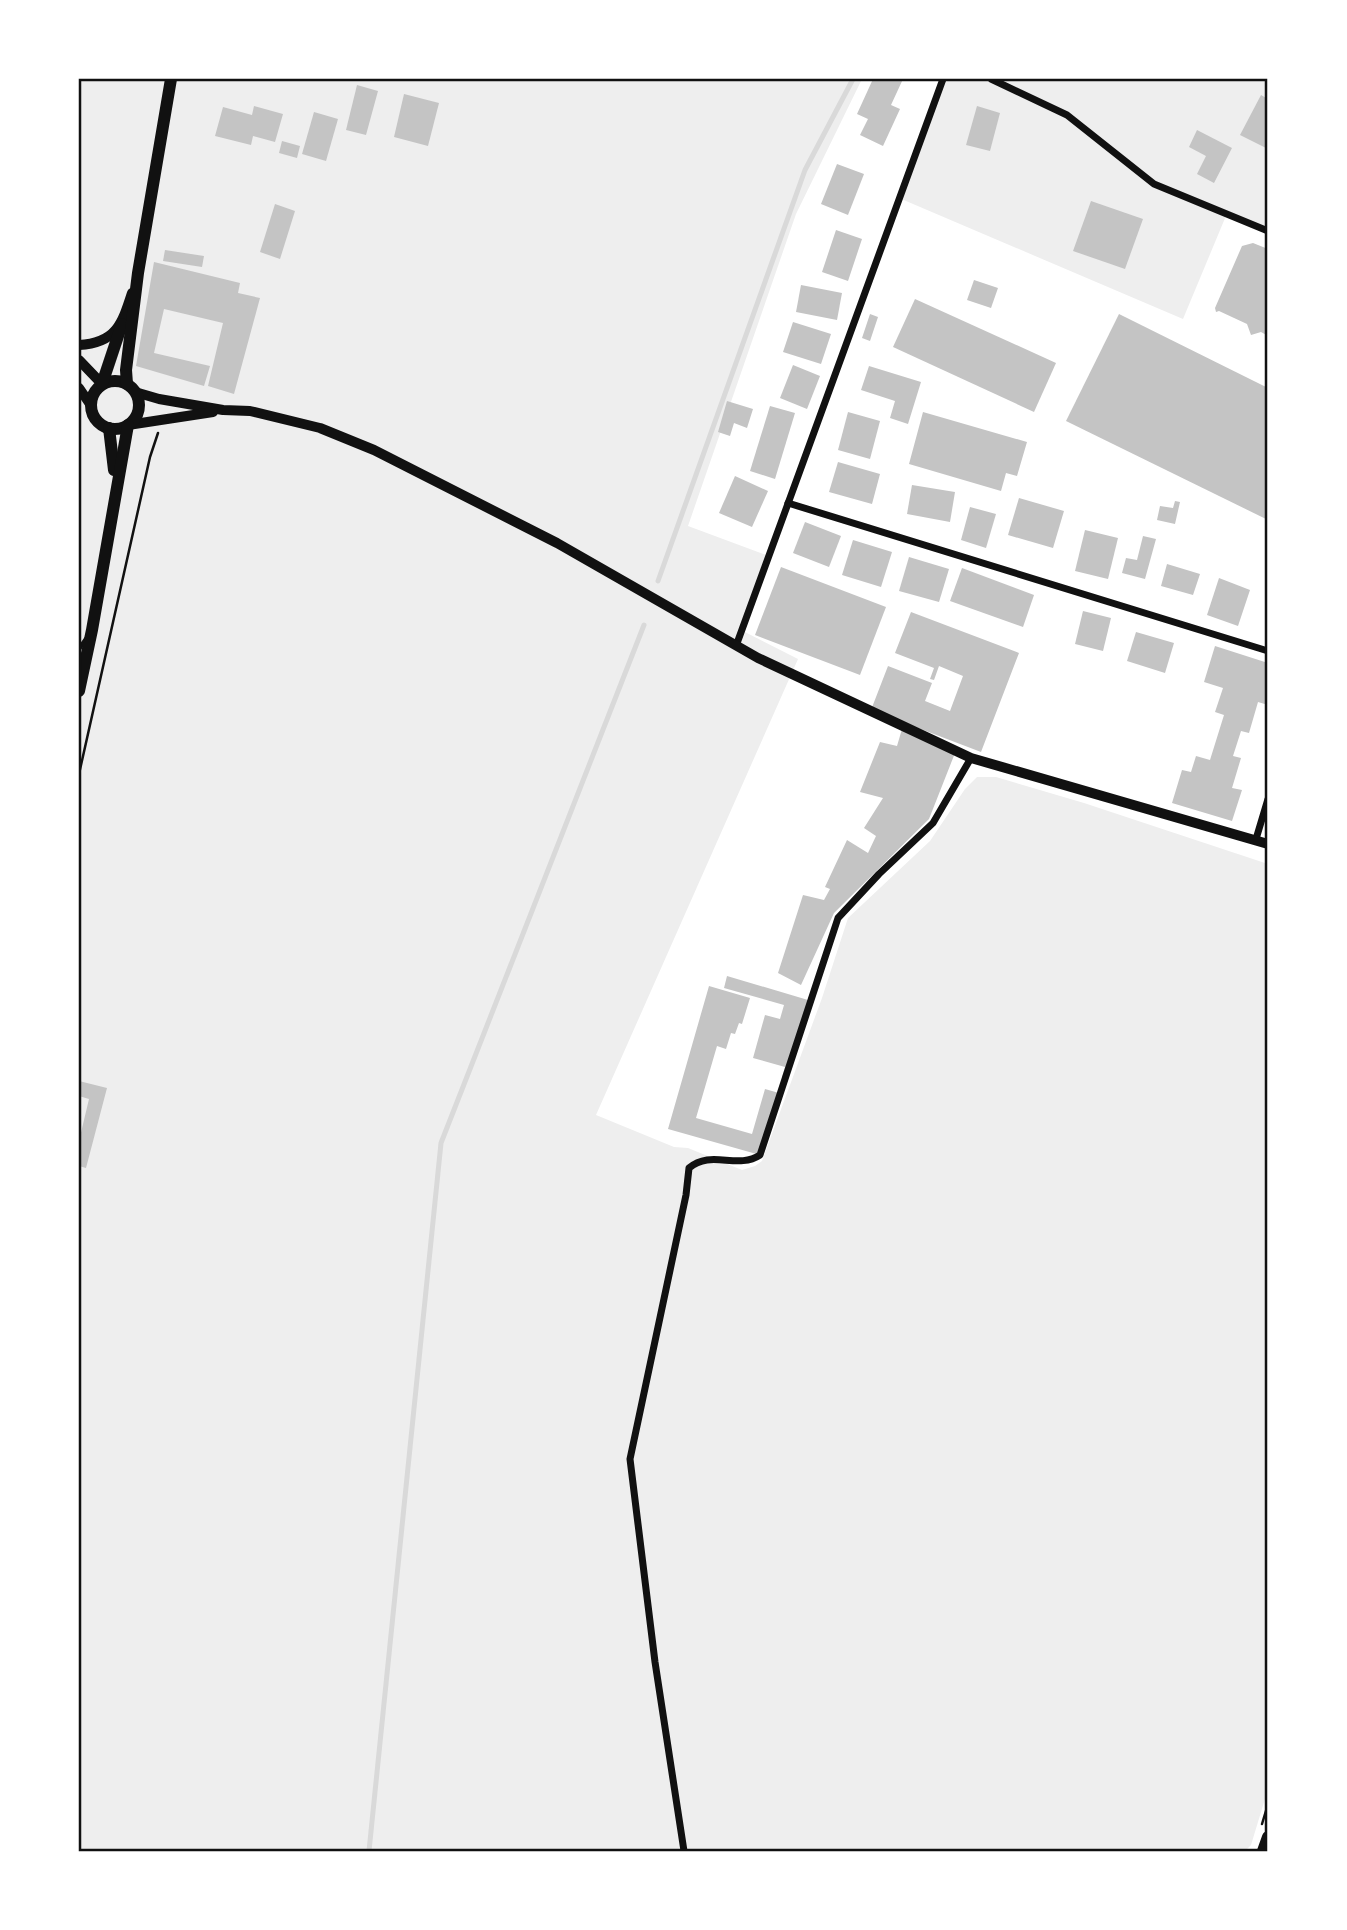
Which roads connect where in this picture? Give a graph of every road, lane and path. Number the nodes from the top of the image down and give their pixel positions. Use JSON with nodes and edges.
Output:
{"nodes":[{"id":1,"x":171,"y":79,"type":"edge"},
{"id":2,"x":943,"y":79,"type":"edge"},
{"id":3,"x":991,"y":79,"type":"edge"},
{"id":4,"x":1268,"y":231,"type":"edge"},
{"id":5,"x":138,"y":274,"type":"junction"},
{"id":6,"x":122,"y":324,"type":"junction"},
{"id":7,"x":79,"y":345,"type":"edge"},
{"id":8,"x":79,"y":360,"type":"edge"},
{"id":9,"x":102,"y":384,"type":"junction"},
{"id":10,"x":79,"y":388,"type":"edge"},
{"id":11,"x":131,"y":388,"type":"junction"},
{"id":12,"x":90,"y":404,"type":"junction"},
{"id":13,"x":223,"y":410,"type":"junction"},
{"id":14,"x":128,"y":425,"type":"junction"},
{"id":15,"x":109,"y":428,"type":"junction"},
{"id":16,"x":117,"y":484,"type":"junction"},
{"id":17,"x":788,"y":503,"type":"junction"},
{"id":18,"x":92,"y":630,"type":"junction"},
{"id":19,"x":736,"y":646,"type":"junction"},
{"id":20,"x":79,"y":649,"type":"edge"},
{"id":21,"x":1268,"y":651,"type":"edge"},
{"id":22,"x":79,"y":691,"type":"edge"},
{"id":23,"x":971,"y":758,"type":"junction"},
{"id":24,"x":1268,"y":799,"type":"edge"},
{"id":25,"x":1256,"y":839,"type":"junction"},
{"id":26,"x":1268,"y":844,"type":"edge"},
{"id":27,"x":1268,"y":1838,"type":"edge"},
{"id":28,"x":684,"y":1851,"type":"edge"},
{"id":29,"x":1263,"y":1851,"type":"edge"}],
"edges":[{"from":1,"to":5,"type":"main road"},
{"from":2,"to":17,"type":"street"},
{"from":3,"to":4,"type":"street"},
{"from":5,"to":6,"type":"street"},
{"from":5,"to":11,"type":"main road"},
{"from":6,"to":7,"type":"street"},
{"from":6,"to":9,"type":"main road"},
{"from":8,"to":9,"type":"street"},
{"from":9,"to":11,"type":"main road"},
{"from":9,"to":12,"type":"main road"},
{"from":10,"to":12,"type":"street"},
{"from":11,"to":13,"type":"street"},
{"from":11,"to":14,"type":"main road"},
{"from":12,"to":15,"type":"main road"},
{"from":13,"to":14,"type":"street"},
{"from":13,"to":19,"type":"street"},
{"from":14,"to":15,"type":"main road"},
{"from":14,"to":16,"type":"main road"},
{"from":15,"to":16,"type":"main road"},
{"from":16,"to":18,"type":"main road"},
{"from":17,"to":19,"type":"street"},
{"from":17,"to":21,"type":"street"},
{"from":18,"to":20,"type":"lane"},
{"from":18,"to":22,"type":"main road"},
{"from":19,"to":23,"type":"street"},
{"from":23,"to":25,"type":"street"},
{"from":23,"to":28,"type":"street"},
{"from":24,"to":25,"type":"street"},
{"from":25,"to":26,"type":"street"},
{"from":27,"to":29,"type":"main road"}]}
